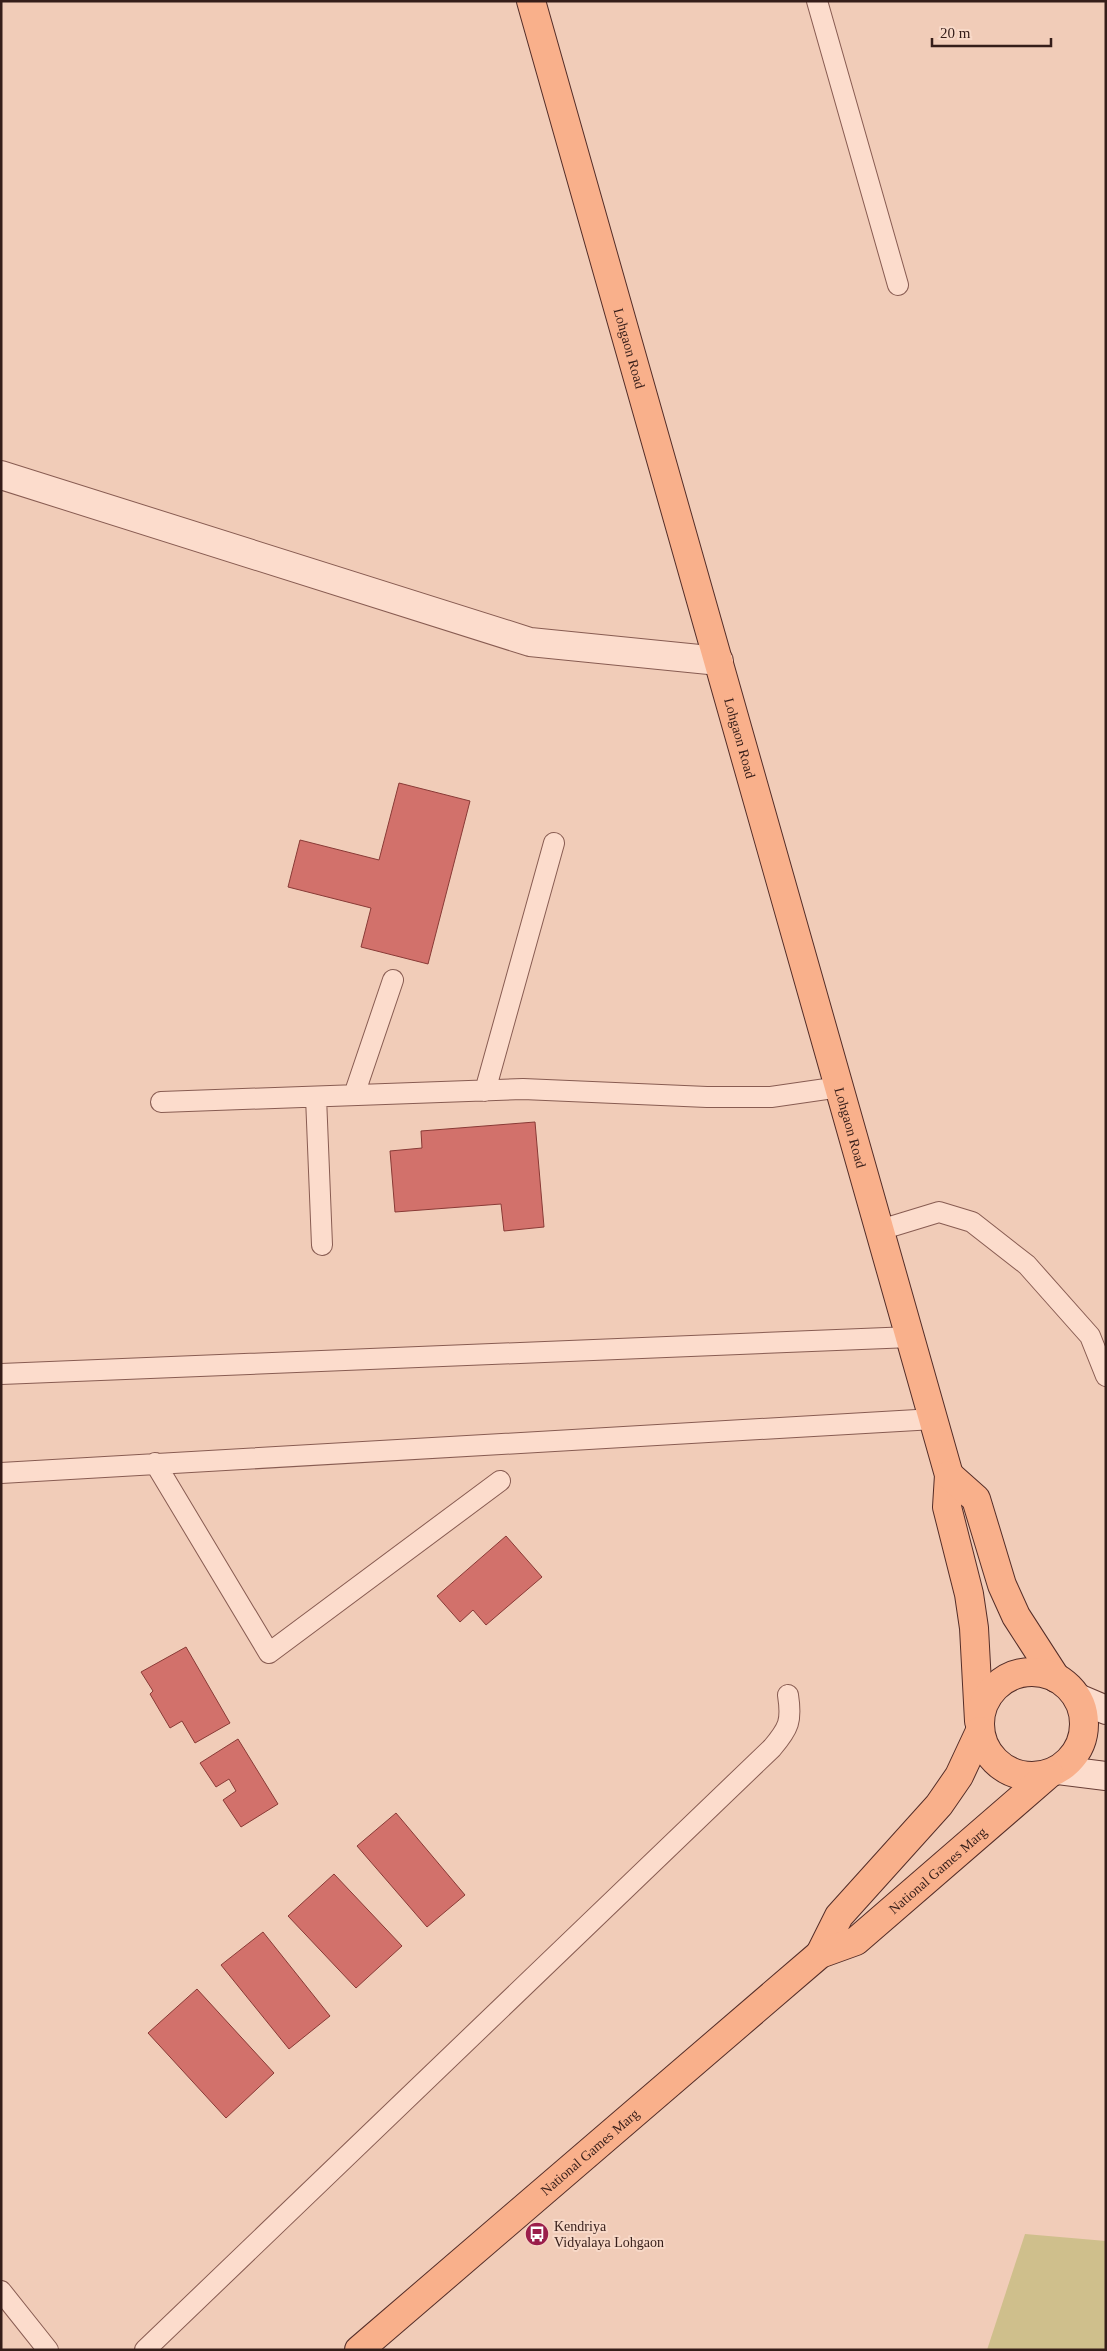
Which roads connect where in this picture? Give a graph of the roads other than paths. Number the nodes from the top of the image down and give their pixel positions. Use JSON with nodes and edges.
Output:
{"nodes":[{"id":1,"x":531,"y":1,"type":"edge"},
{"id":2,"x":817,"y":1,"type":"edge"},
{"id":3,"x":898,"y":285,"type":"dead end"},
{"id":4,"x":1,"y":475,"type":"edge"},
{"id":5,"x":719,"y":662,"type":"junction"},
{"id":6,"x":554,"y":843,"type":"dead end"},
{"id":7,"x":393,"y":980,"type":"dead end"},
{"id":8,"x":840,"y":1087,"type":"junction"},
{"id":9,"x":485,"y":1091,"type":"junction"},
{"id":10,"x":354,"y":1095,"type":"junction"},
{"id":11,"x":316,"y":1097,"type":"junction"},
{"id":12,"x":161,"y":1102,"type":"dead end"},
{"id":13,"x":880,"y":1230,"type":"junction"},
{"id":14,"x":322,"y":1245,"type":"dead end"},
{"id":15,"x":911,"y":1337,"type":"junction"},
{"id":16,"x":1,"y":1374,"type":"edge"},
{"id":17,"x":1106,"y":1376,"type":"edge"},
{"id":18,"x":934,"y":1419,"type":"junction"},
{"id":19,"x":155,"y":1463,"type":"junction"},
{"id":20,"x":1,"y":1473,"type":"edge"},
{"id":21,"x":950,"y":1475,"type":"junction"},
{"id":22,"x":500,"y":1481,"type":"dead end"},
{"id":23,"x":1056,"y":1678,"type":"junction"},
{"id":24,"x":788,"y":1695,"type":"dead end"},
{"id":25,"x":1078,"y":1698,"type":"junction"},
{"id":26,"x":1106,"y":1710,"type":"edge"},
{"id":27,"x":980,"y":1726,"type":"junction"},
{"id":28,"x":1053,"y":1772,"type":"junction"},
{"id":29,"x":1106,"y":1776,"type":"edge"},
{"id":30,"x":820,"y":1954,"type":"junction"},
{"id":31,"x":1,"y":2291,"type":"edge"},
{"id":32,"x":48,"y":2350,"type":"edge"},
{"id":33,"x":145,"y":2350,"type":"edge"},
{"id":34,"x":359,"y":2350,"type":"edge"}],
"edges":[{"from":1,"to":5,"type":"main road","name":"Lohgaon Road"},
{"from":2,"to":3,"type":"lane"},
{"from":4,"to":5,"type":"street"},
{"from":5,"to":8,"type":"main road","name":"Lohgaon Road"},
{"from":6,"to":9,"type":"lane"},
{"from":7,"to":10,"type":"lane"},
{"from":8,"to":9,"type":"lane"},
{"from":8,"to":13,"type":"main road","name":"Lohgaon Road"},
{"from":9,"to":10,"type":"lane"},
{"from":10,"to":11,"type":"lane"},
{"from":11,"to":12,"type":"lane"},
{"from":11,"to":14,"type":"lane"},
{"from":13,"to":15,"type":"main road","name":"Lohgaon Road"},
{"from":13,"to":17,"type":"lane"},
{"from":15,"to":16,"type":"lane"},
{"from":15,"to":18,"type":"main road","name":"Lohgaon Road"},
{"from":18,"to":19,"type":"lane"},
{"from":18,"to":21,"type":"main road","name":"Lohgaon Road"},
{"from":19,"to":20,"type":"lane"},
{"from":19,"to":22,"type":"lane"},
{"from":21,"to":23,"type":"main road"},
{"from":21,"to":27,"type":"main road"},
{"from":23,"to":25,"type":"main road"},
{"from":23,"to":27,"type":"main road"},
{"from":24,"to":33,"type":"lane"},
{"from":25,"to":26,"type":"street"},
{"from":25,"to":28,"type":"main road"},
{"from":27,"to":28,"type":"main road"},
{"from":27,"to":30,"type":"main road","name":"National Games Marg"},
{"from":28,"to":29,"type":"street"},
{"from":28,"to":30,"type":"main road","name":"National Games Marg"},
{"from":30,"to":34,"type":"main road","name":"National Games Marg"},
{"from":31,"to":32,"type":"lane"}]}
